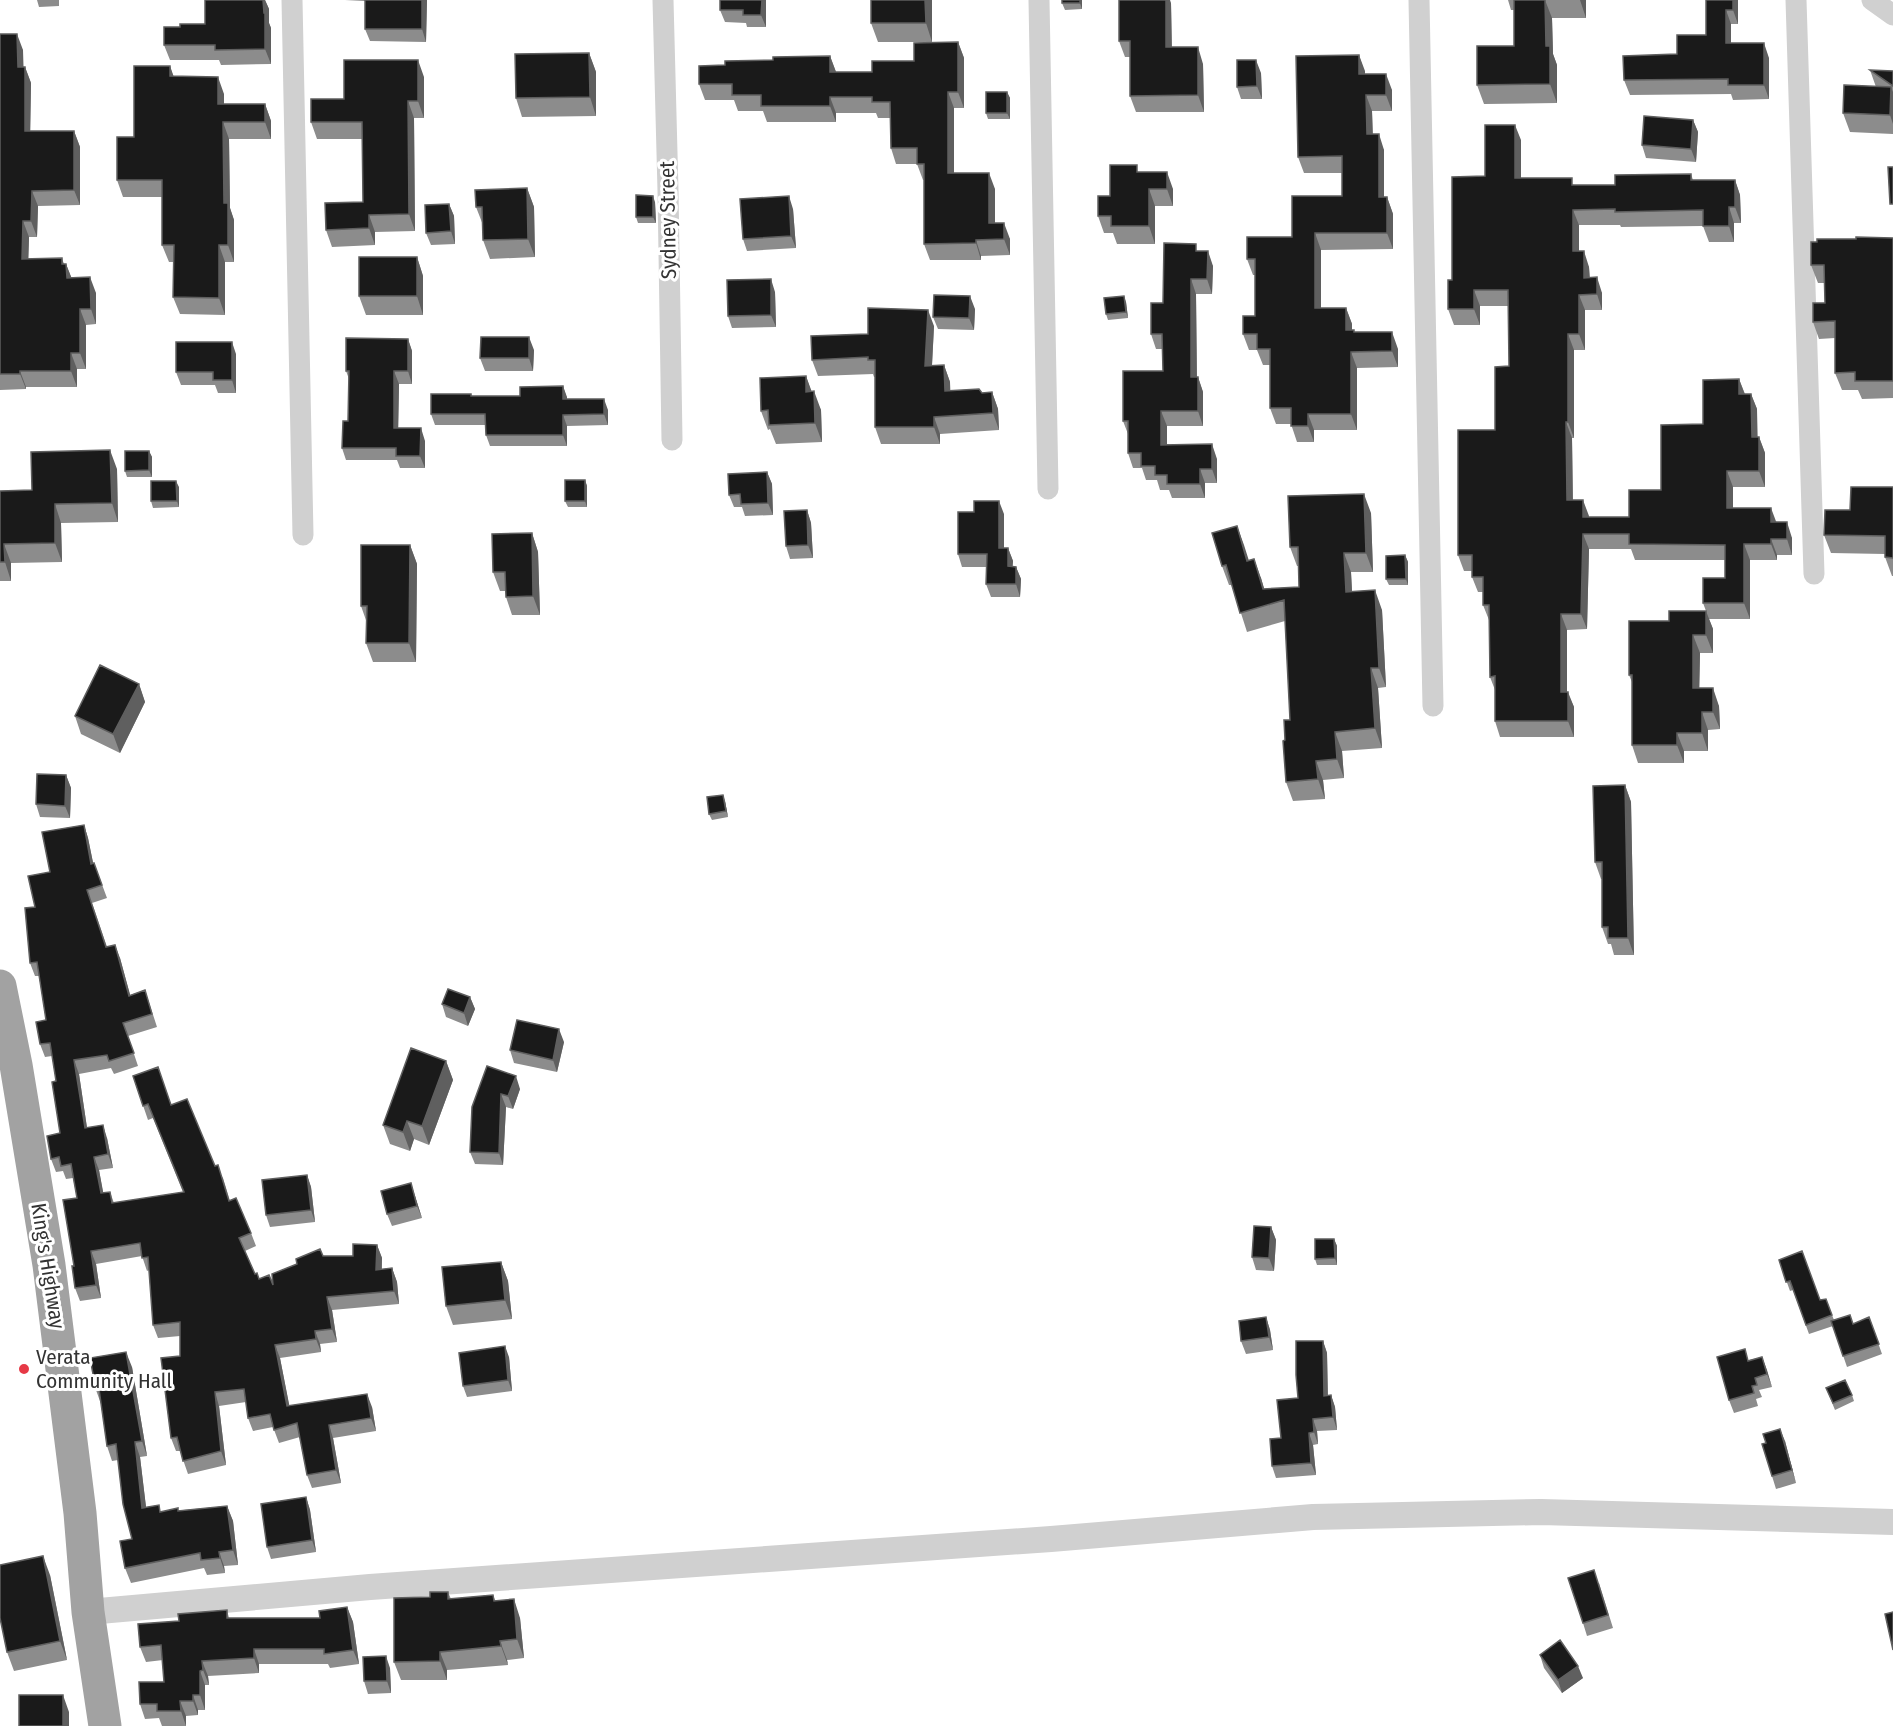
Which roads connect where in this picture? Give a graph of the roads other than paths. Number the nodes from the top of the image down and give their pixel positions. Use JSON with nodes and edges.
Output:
{"nodes":[{"id":1,"x":292,"y":0,"type":"edge"},
{"id":2,"x":663,"y":0,"type":"edge"},
{"id":3,"x":1039,"y":0,"type":"edge"},
{"id":4,"x":1419,"y":0,"type":"edge"},
{"id":5,"x":1796,"y":0,"type":"edge"},
{"id":6,"x":1872,"y":0,"type":"edge"},
{"id":7,"x":1893,"y":15,"type":"edge"},
{"id":8,"x":672,"y":440,"type":"dead end"},
{"id":9,"x":1048,"y":489,"type":"dead end"},
{"id":10,"x":303,"y":535,"type":"dead end"},
{"id":11,"x":1814,"y":573,"type":"dead end"},
{"id":12,"x":1433,"y":706,"type":"dead end"},
{"id":13,"x":0,"y":986,"type":"edge"},
{"id":14,"x":1893,"y":1522,"type":"edge"},
{"id":15,"x":88,"y":1612,"type":"junction"},
{"id":16,"x":105,"y":1726,"type":"edge"}],
"edges":[{"from":1,"to":10,"type":"street"},
{"from":2,"to":8,"type":"street","name":"Sydney Street"},
{"from":3,"to":9,"type":"street"},
{"from":4,"to":12,"type":"street"},
{"from":5,"to":11,"type":"street"},
{"from":6,"to":7,"type":"street"},
{"from":13,"to":15,"type":"highway","name":"King's Highway"},
{"from":14,"to":15,"type":"street"},
{"from":15,"to":16,"type":"highway","name":"King's Highway"}]}
